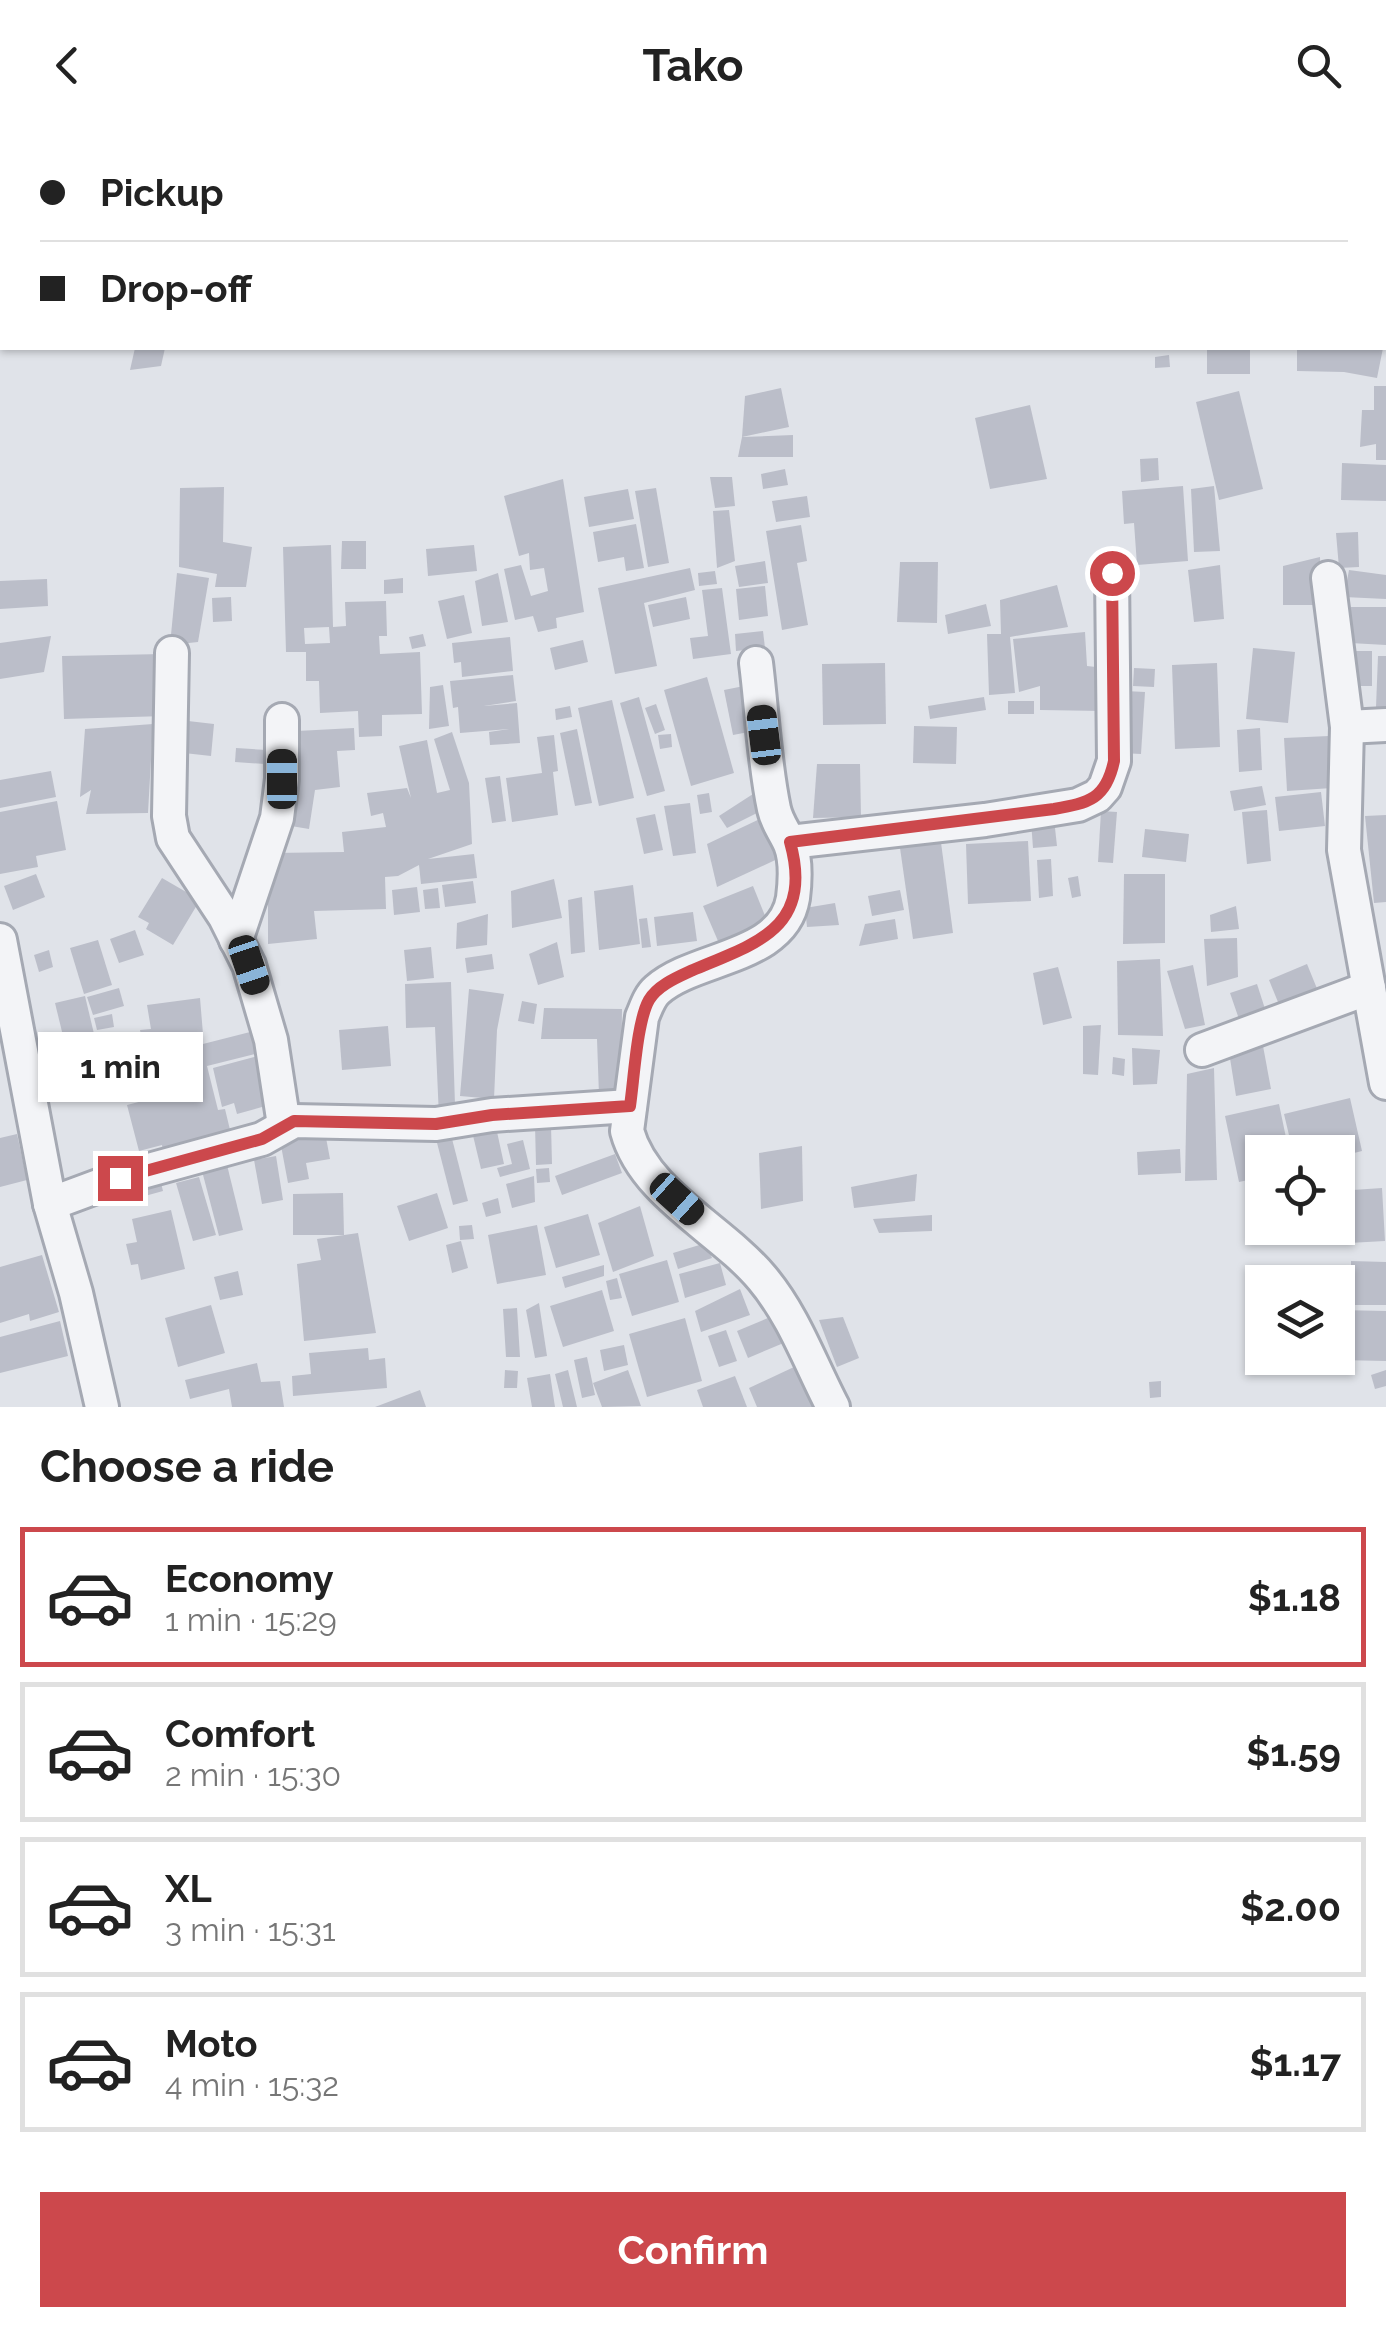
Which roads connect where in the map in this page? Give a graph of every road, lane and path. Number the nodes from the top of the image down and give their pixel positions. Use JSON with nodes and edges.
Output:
{"nodes":[{"id":1,"x":1112,"y":573,"type":"dead end"},
{"id":2,"x":1328,"y":578,"type":"dead end"},
{"id":3,"x":172,"y":654,"type":"dead end"},
{"id":4,"x":756,"y":663,"type":"dead end"},
{"id":5,"x":282,"y":720,"type":"dead end"},
{"id":6,"x":1386,"y":725,"type":"edge"},
{"id":7,"x":1347,"y":727,"type":"junction"},
{"id":8,"x":790,"y":842,"type":"junction"},
{"id":9,"x":0,"y":940,"type":"edge"},
{"id":10,"x":236,"y":940,"type":"junction"},
{"id":11,"x":1369,"y":988,"type":"junction"},
{"id":12,"x":1202,"y":1050,"type":"dead end"},
{"id":13,"x":1386,"y":1084,"type":"edge"},
{"id":14,"x":630,"y":1106,"type":"junction"},
{"id":15,"x":284,"y":1125,"type":"junction"},
{"id":16,"x":50,"y":1204,"type":"junction"},
{"id":17,"x":102,"y":1407,"type":"edge"},
{"id":18,"x":833,"y":1407,"type":"edge"}],
"edges":[{"from":1,"to":8,"type":"street"},
{"from":2,"to":7,"type":"street"},
{"from":3,"to":10,"type":"street"},
{"from":4,"to":8,"type":"street"},
{"from":5,"to":10,"type":"street"},
{"from":6,"to":7,"type":"street"},
{"from":7,"to":11,"type":"street"},
{"from":8,"to":14,"type":"street"},
{"from":9,"to":16,"type":"street"},
{"from":10,"to":15,"type":"street"},
{"from":11,"to":12,"type":"street"},
{"from":11,"to":13,"type":"street"},
{"from":14,"to":15,"type":"street"},
{"from":14,"to":18,"type":"street"},
{"from":15,"to":16,"type":"street"},
{"from":16,"to":17,"type":"street"}]}
